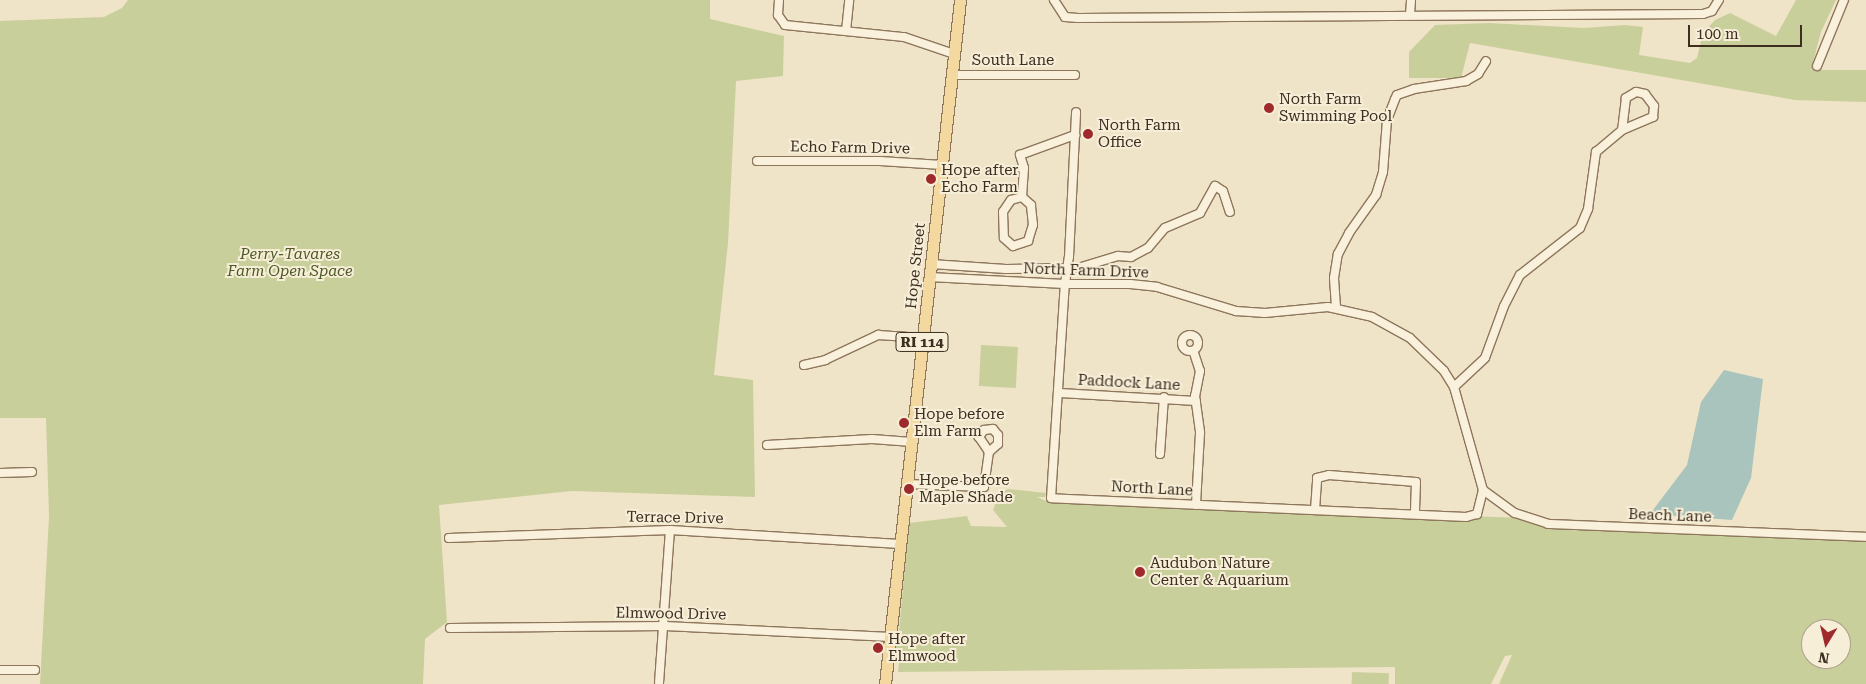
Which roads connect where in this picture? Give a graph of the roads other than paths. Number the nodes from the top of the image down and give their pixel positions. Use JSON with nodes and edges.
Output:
{"nodes":[{"id":1,"x":779,"y":0,"type":"edge"},
{"id":2,"x":849,"y":0,"type":"edge"},
{"id":3,"x":960,"y":0,"type":"edge"},
{"id":4,"x":1054,"y":0,"type":"edge"},
{"id":5,"x":1410,"y":0,"type":"edge"},
{"id":6,"x":1719,"y":0,"type":"edge"},
{"id":7,"x":1844,"y":0,"type":"edge"},
{"id":8,"x":1410,"y":15,"type":"junction"},
{"id":9,"x":846,"y":30,"type":"junction"},
{"id":10,"x":954,"y":54,"type":"junction"},
{"id":11,"x":1486,"y":61,"type":"dead end"},
{"id":12,"x":1817,"y":66,"type":"dead end"},
{"id":13,"x":951,"y":75,"type":"junction"},
{"id":14,"x":1075,"y":75,"type":"dead end"},
{"id":15,"x":1076,"y":112,"type":"dead end"},
{"id":16,"x":1622,"y":130,"type":"junction"},
{"id":17,"x":1075,"y":135,"type":"junction"},
{"id":18,"x":756,"y":161,"type":"dead end"},
{"id":19,"x":942,"y":165,"type":"junction"},
{"id":20,"x":1022,"y":198,"type":"junction"},
{"id":21,"x":1230,"y":212,"type":"dead end"},
{"id":22,"x":931,"y":264,"type":"junction"},
{"id":23,"x":1066,"y":268,"type":"junction"},
{"id":24,"x":929,"y":278,"type":"junction"},
{"id":25,"x":1065,"y":284,"type":"junction"},
{"id":26,"x":1336,"y":307,"type":"junction"},
{"id":27,"x":923,"y":338,"type":"junction"},
{"id":28,"x":1194,"y":353,"type":"dead end"},
{"id":29,"x":804,"y":365,"type":"dead end"},
{"id":30,"x":1454,"y":387,"type":"junction"},
{"id":31,"x":1060,"y":392,"type":"junction"},
{"id":32,"x":1164,"y":398,"type":"junction"},
{"id":33,"x":1196,"y":401,"type":"junction"},
{"id":34,"x":912,"y":442,"type":"junction"},
{"id":35,"x":767,"y":445,"type":"dead end"},
{"id":36,"x":989,"y":452,"type":"dead end"},
{"id":37,"x":1160,"y":454,"type":"dead end"},
{"id":38,"x":32,"y":472,"type":"dead end"},
{"id":39,"x":0,"y":473,"type":"edge"},
{"id":40,"x":0,"y":480,"type":"edge"},
{"id":41,"x":907,"y":484,"type":"junction"},
{"id":42,"x":1483,"y":490,"type":"junction"},
{"id":43,"x":1196,"y":505,"type":"junction"},
{"id":44,"x":1315,"y":510,"type":"junction"},
{"id":45,"x":1415,"y":514,"type":"junction"},
{"id":46,"x":670,"y":530,"type":"junction"},
{"id":47,"x":1866,"y":537,"type":"edge"},
{"id":48,"x":449,"y":538,"type":"dead end"},
{"id":49,"x":900,"y":544,"type":"junction"},
{"id":50,"x":665,"y":626,"type":"junction"},
{"id":51,"x":450,"y":628,"type":"dead end"},
{"id":52,"x":891,"y":637,"type":"junction"},
{"id":53,"x":0,"y":670,"type":"edge"},
{"id":54,"x":35,"y":670,"type":"dead end"},
{"id":55,"x":659,"y":683,"type":"edge"},
{"id":56,"x":886,"y":684,"type":"edge"}],
"edges":[{"from":1,"to":9,"type":"street"},
{"from":2,"to":9,"type":"street"},
{"from":3,"to":10,"type":"main road","name":"Hope Street","number":"RI 114"},
{"from":4,"to":8,"type":"street"},
{"from":5,"to":8,"type":"street"},
{"from":6,"to":8,"type":"street"},
{"from":7,"to":12,"type":"street"},
{"from":9,"to":10,"type":"street"},
{"from":10,"to":13,"type":"main road","name":"Hope Street","number":"RI 114"},
{"from":11,"to":26,"type":"street"},
{"from":13,"to":14,"type":"street","name":"South Lane"},
{"from":13,"to":19,"type":"main road","name":"Hope Street","number":"RI 114"},
{"from":15,"to":17,"type":"street","name":"North Lane"},
{"from":16,"to":16,"type":"street"},
{"from":16,"to":30,"type":"street"},
{"from":17,"to":20,"type":"street"},
{"from":17,"to":23,"type":"street","name":"North Lane"},
{"from":18,"to":19,"type":"street","name":"Echo Farm Drive"},
{"from":19,"to":22,"type":"main road","name":"Hope Street","number":"RI 114"},
{"from":20,"to":20,"type":"street"},
{"from":21,"to":23,"type":"street","name":"North Farm Drive"},
{"from":22,"to":23,"type":"street","name":"North Farm Drive"},
{"from":22,"to":24,"type":"main road","name":"Hope Street","number":"RI 114"},
{"from":23,"to":25,"type":"street","name":"North Lane"},
{"from":24,"to":25,"type":"street","name":"North Farm Drive"},
{"from":24,"to":27,"type":"main road","name":"Hope Street","number":"RI 114"},
{"from":25,"to":26,"type":"street","name":"North Farm Drive"},
{"from":25,"to":31,"type":"street","name":"North Lane"},
{"from":26,"to":30,"type":"street","name":"North Farm Drive"},
{"from":27,"to":29,"type":"street"},
{"from":27,"to":34,"type":"main road","name":"Hope Street","number":"RI 114"},
{"from":28,"to":33,"type":"street"},
{"from":30,"to":42,"type":"street","name":"North Farm Drive"},
{"from":31,"to":32,"type":"street","name":"Paddock Lane"},
{"from":31,"to":43,"type":"street","name":"North Lane"},
{"from":32,"to":33,"type":"street","name":"Paddock Lane"},
{"from":32,"to":37,"type":"street"},
{"from":33,"to":43,"type":"street"},
{"from":34,"to":35,"type":"street"},
{"from":34,"to":41,"type":"main road","name":"Hope Street","number":"RI 114"},
{"from":36,"to":41,"type":"street"},
{"from":38,"to":39,"type":"street"},
{"from":39,"to":40,"type":"street"},
{"from":41,"to":49,"type":"main road","name":"Hope Street","number":"RI 114"},
{"from":42,"to":45,"type":"street","name":"North Lane"},
{"from":42,"to":47,"type":"street","name":"Beach Lane"},
{"from":43,"to":44,"type":"street","name":"North Lane"},
{"from":44,"to":45,"type":"street","name":"North Lane"},
{"from":44,"to":45,"type":"street"},
{"from":46,"to":48,"type":"street","name":"Terrace Drive"},
{"from":46,"to":49,"type":"street","name":"Terrace Drive"},
{"from":46,"to":50,"type":"street"},
{"from":49,"to":52,"type":"main road","name":"Hope Street","number":"RI 114"},
{"from":50,"to":51,"type":"street","name":"Elmwood Drive"},
{"from":50,"to":52,"type":"street","name":"Elmwood Drive"},
{"from":50,"to":55,"type":"street"},
{"from":52,"to":56,"type":"main road","name":"Hope Street","number":"RI 114"},
{"from":53,"to":54,"type":"street"}]}
